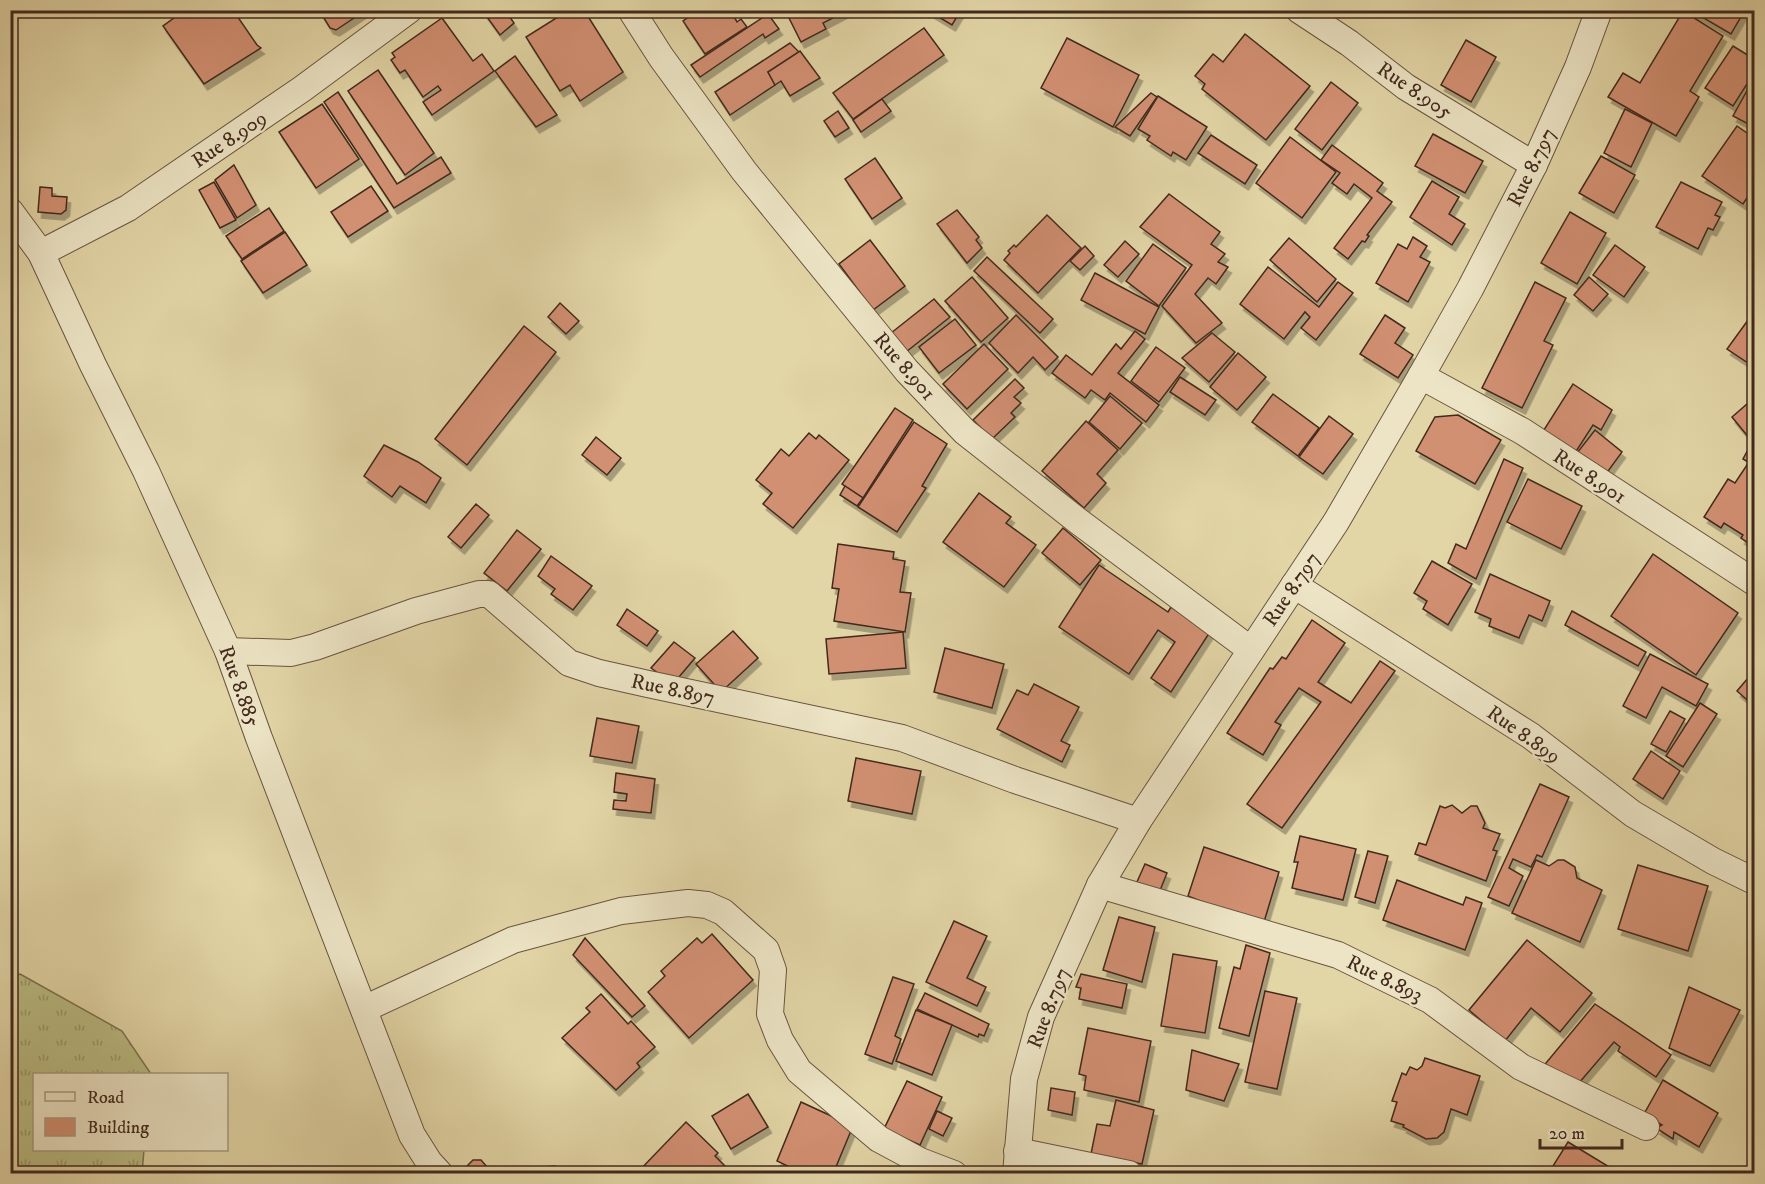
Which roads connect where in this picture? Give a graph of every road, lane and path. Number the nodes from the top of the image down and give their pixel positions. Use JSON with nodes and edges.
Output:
{"nodes":[{"id":1,"x":409,"y":10,"type":"edge"},
{"id":2,"x":631,"y":10,"type":"edge"},
{"id":3,"x":1299,"y":10,"type":"edge"},
{"id":4,"x":1599,"y":10,"type":"edge"},
{"id":5,"x":1534,"y":165,"type":"junction"},
{"id":6,"x":10,"y":211,"type":"edge"},
{"id":7,"x":41,"y":254,"type":"junction"},
{"id":8,"x":1421,"y":376,"type":"junction"},
{"id":9,"x":1755,"y":582,"type":"edge"},
{"id":10,"x":1294,"y":585,"type":"junction"},
{"id":11,"x":1251,"y":650,"type":"junction"},
{"id":12,"x":228,"y":651,"type":"junction"},
{"id":13,"x":1138,"y":821,"type":"junction"},
{"id":14,"x":1755,"y":881,"type":"edge"},
{"id":15,"x":1100,"y":885,"type":"junction"},
{"id":16,"x":364,"y":1009,"type":"junction"},
{"id":17,"x":1646,"y":1127,"type":"dead end"},
{"id":18,"x":1016,"y":1162,"type":"edge"},
{"id":19,"x":440,"y":1173,"type":"edge"},
{"id":20,"x":954,"y":1173,"type":"edge"},
{"id":21,"x":1129,"y":1173,"type":"edge"}],
"edges":[{"from":1,"to":7,"type":"street","name":"Rue 8.909"},
{"from":2,"to":11,"type":"street","name":"Rue 8.901"},
{"from":3,"to":5,"type":"street","name":"Rue 8.905"},
{"from":4,"to":5,"type":"street","name":"Rue 8.797"},
{"from":5,"to":8,"type":"street","name":"Rue 8.797"},
{"from":6,"to":7,"type":"street","name":"Rue 8.885"},
{"from":7,"to":12,"type":"street","name":"Rue 8.885"},
{"from":8,"to":9,"type":"street","name":"Rue 8.901"},
{"from":8,"to":10,"type":"street","name":"Rue 8.797"},
{"from":10,"to":11,"type":"street","name":"Rue 8.797"},
{"from":10,"to":14,"type":"street","name":"Rue 8.899"},
{"from":11,"to":13,"type":"street","name":"Rue 8.797"},
{"from":12,"to":13,"type":"street","name":"Rue 8.897"},
{"from":12,"to":16,"type":"street","name":"Rue 8.885"},
{"from":13,"to":15,"type":"street","name":"Rue 8.797"},
{"from":15,"to":17,"type":"street","name":"Rue 8.893"},
{"from":15,"to":18,"type":"street","name":"Rue 8.797"},
{"from":16,"to":19,"type":"street","name":"Rue 8.885"},
{"from":16,"to":20,"type":"street"},
{"from":18,"to":21,"type":"street"}]}
